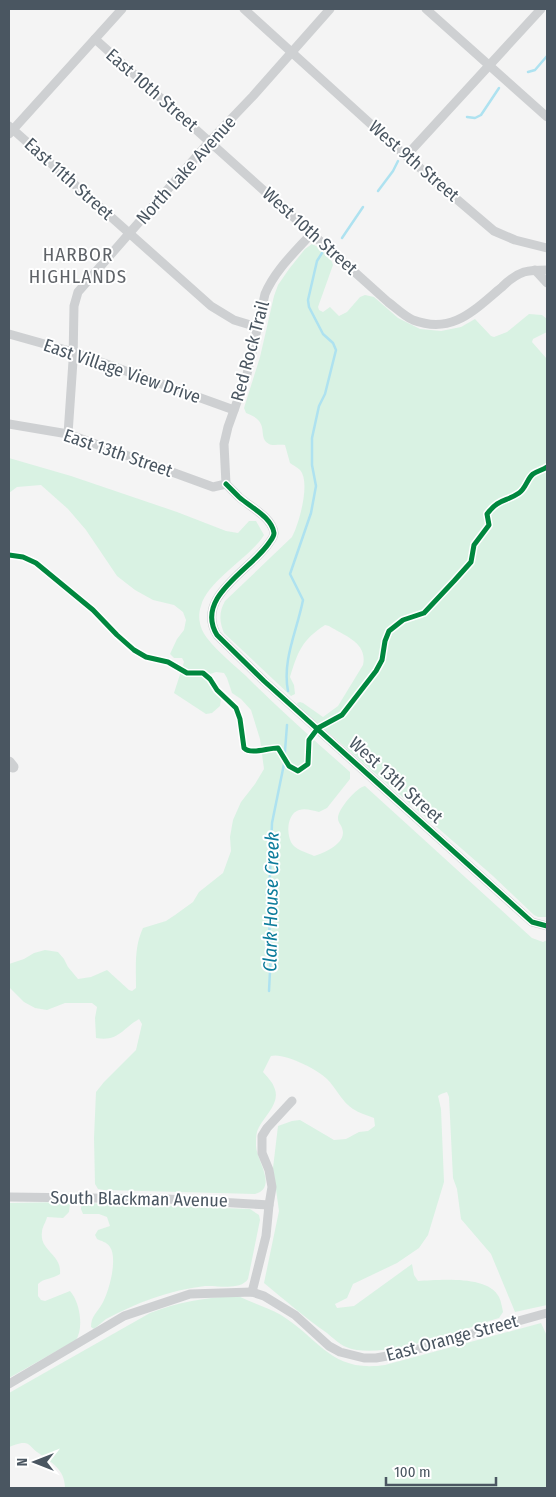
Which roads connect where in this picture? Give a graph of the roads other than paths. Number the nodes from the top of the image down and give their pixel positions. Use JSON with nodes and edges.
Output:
{"nodes":[{"id":1,"x":122,"y":9,"type":"edge"},
{"id":2,"x":244,"y":9,"type":"edge"},
{"id":3,"x":330,"y":9,"type":"edge"},
{"id":4,"x":426,"y":9,"type":"edge"},
{"id":5,"x":541,"y":9,"type":"edge"},
{"id":6,"x":95,"y":40,"type":"junction"},
{"id":7,"x":292,"y":52,"type":"junction"},
{"id":8,"x":489,"y":65,"type":"junction"},
{"id":9,"x":547,"y":117,"type":"edge"},
{"id":10,"x":10,"y":130,"type":"edge"},
{"id":11,"x":210,"y":141,"type":"junction"},
{"id":12,"x":406,"y":156,"type":"junction"},
{"id":13,"x":129,"y":233,"type":"junction"},
{"id":14,"x":312,"y":233,"type":"junction"},
{"id":15,"x":547,"y":248,"type":"edge"},
{"id":16,"x":536,"y":270,"type":"junction"},
{"id":17,"x":547,"y":270,"type":"edge"},
{"id":18,"x":547,"y":283,"type":"edge"},
{"id":19,"x":257,"y":327,"type":"junction"},
{"id":20,"x":9,"y":334,"type":"edge"},
{"id":21,"x":73,"y":352,"type":"junction"},
{"id":22,"x":234,"y":410,"type":"junction"},
{"id":23,"x":9,"y":424,"type":"edge"},
{"id":24,"x":68,"y":434,"type":"junction"},
{"id":25,"x":226,"y":484,"type":"junction"},
{"id":26,"x":546,"y":926,"type":"edge"},
{"id":27,"x":292,"y":1101,"type":"dead end"},
{"id":28,"x":9,"y":1196,"type":"edge"},
{"id":29,"x":269,"y":1204,"type":"junction"},
{"id":30,"x":252,"y":1292,"type":"junction"},
{"id":31,"x":547,"y":1312,"type":"edge"},
{"id":32,"x":9,"y":1384,"type":"edge"}],
"edges":[{"from":1,"to":6,"type":"street"},
{"from":2,"to":7,"type":"street","name":"West 9th Street"},
{"from":3,"to":7,"type":"street","name":"North Lake Avenue"},
{"from":4,"to":8,"type":"street"},
{"from":5,"to":8,"type":"street"},
{"from":6,"to":10,"type":"street"},
{"from":6,"to":11,"type":"street","name":"East 10th Street"},
{"from":7,"to":11,"type":"street","name":"North Lake Avenue"},
{"from":7,"to":12,"type":"street","name":"West 9th Street"},
{"from":8,"to":9,"type":"street"},
{"from":8,"to":12,"type":"street"},
{"from":10,"to":13,"type":"street","name":"East 11th Street"},
{"from":11,"to":13,"type":"street","name":"North Lake Avenue"},
{"from":11,"to":14,"type":"street","name":"West 10th Street"},
{"from":12,"to":15,"type":"street","name":"West 9th Street"},
{"from":13,"to":19,"type":"street","name":"East 11th Street"},
{"from":13,"to":21,"type":"street","name":"North Lake Avenue"},
{"from":14,"to":16,"type":"street","name":"West 10th Street"},
{"from":14,"to":19,"type":"street","name":"Red Rock Trail"},
{"from":16,"to":17,"type":"street"},
{"from":16,"to":18,"type":"street"},
{"from":19,"to":22,"type":"street","name":"Red Rock Trail"},
{"from":20,"to":21,"type":"street","name":"East Village View Drive"},
{"from":21,"to":22,"type":"street","name":"East Village View Drive"},
{"from":21,"to":24,"type":"street","name":"North Lake Avenue"},
{"from":22,"to":25,"type":"street","name":"Red Rock Trail"},
{"from":23,"to":24,"type":"street","name":"East 13th Street"},
{"from":24,"to":25,"type":"street","name":"East 13th Street"},
{"from":25,"to":26,"type":"street","name":"West 13th Street"},
{"from":27,"to":29,"type":"street"},
{"from":28,"to":29,"type":"street","name":"South Blackman Avenue"},
{"from":29,"to":30,"type":"street"},
{"from":30,"to":31,"type":"street","name":"East Orange Street"},
{"from":30,"to":32,"type":"street","name":"East Orange Street"}]}
